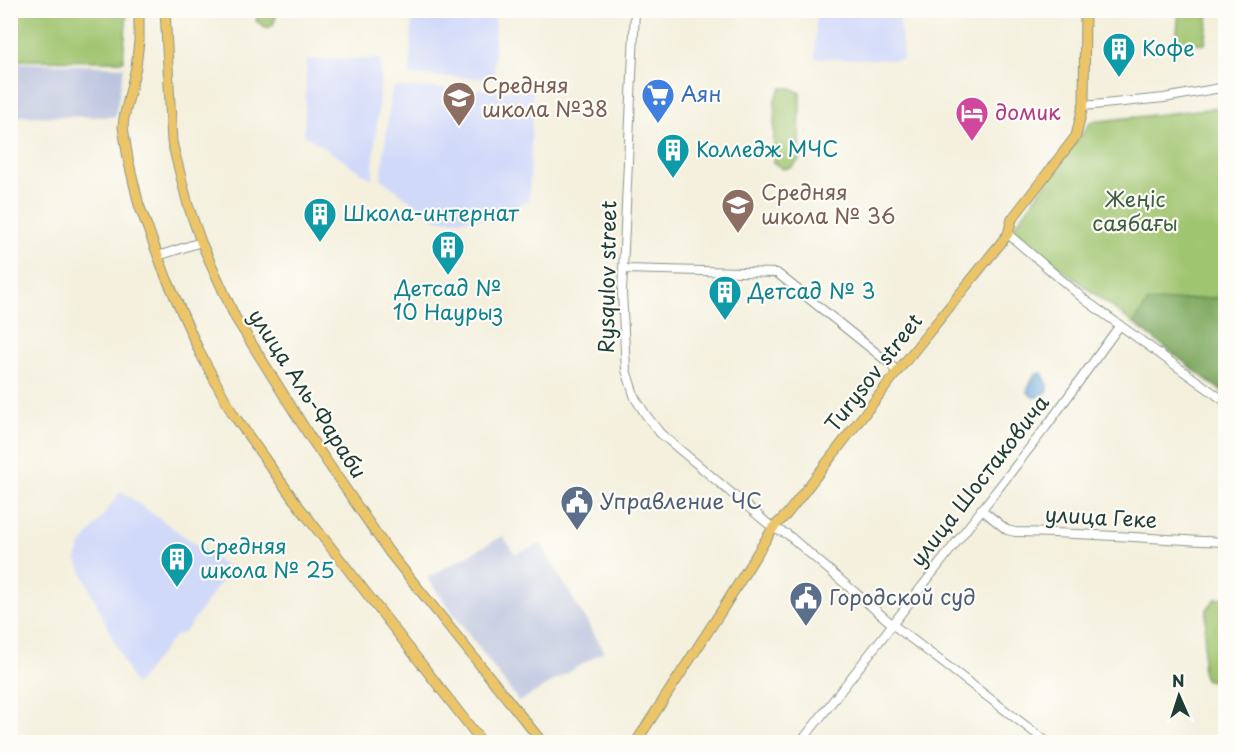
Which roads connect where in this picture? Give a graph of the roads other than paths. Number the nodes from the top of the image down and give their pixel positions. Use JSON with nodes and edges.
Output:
{"nodes":[{"id":1,"x":139,"y":10,"type":"edge"},
{"id":2,"x":165,"y":10,"type":"edge"},
{"id":3,"x":635,"y":10,"type":"edge"},
{"id":4,"x":1085,"y":10,"type":"edge"},
{"id":5,"x":1226,"y":87,"type":"edge"},
{"id":6,"x":1083,"y":106,"type":"junction"},
{"id":7,"x":1008,"y":234,"type":"junction"},
{"id":8,"x":201,"y":242,"type":"junction"},
{"id":9,"x":158,"y":256,"type":"junction"},
{"id":10,"x":623,"y":269,"type":"junction"},
{"id":11,"x":1120,"y":325,"type":"junction"},
{"id":12,"x":897,"y":372,"type":"junction"},
{"id":13,"x":1226,"y":402,"type":"edge"},
{"id":14,"x":981,"y":509,"type":"junction"},
{"id":15,"x":773,"y":528,"type":"junction"},
{"id":16,"x":1226,"y":542,"type":"edge"},
{"id":17,"x":892,"y":624,"type":"junction"},
{"id":18,"x":482,"y":742,"type":"edge"},
{"id":19,"x":542,"y":742,"type":"edge"},
{"id":20,"x":636,"y":742,"type":"edge"},
{"id":21,"x":801,"y":742,"type":"edge"},
{"id":22,"x":1047,"y":742,"type":"edge"}],
"edges":[{"from":1,"to":9,"type":"main road"},
{"from":2,"to":8,"type":"main road","name":"улица Аль-Фараби"},
{"from":3,"to":10,"type":"street","name":"Rysqulov street"},
{"from":4,"to":6,"type":"main road","name":"Turysov street"},
{"from":5,"to":6,"type":"street"},
{"from":6,"to":7,"type":"main road","name":"Turysov street"},
{"from":7,"to":11,"type":"street"},
{"from":7,"to":12,"type":"main road","name":"Turysov street"},
{"from":8,"to":9,"type":"street"},
{"from":8,"to":19,"type":"main road","name":"улица Аль-Фараби"},
{"from":9,"to":18,"type":"main road"},
{"from":10,"to":12,"type":"street"},
{"from":10,"to":15,"type":"street","name":"Rysqulov street"},
{"from":11,"to":13,"type":"street"},
{"from":11,"to":14,"type":"street","name":"улица Шостаковича"},
{"from":12,"to":15,"type":"main road","name":"Turysov street"},
{"from":14,"to":16,"type":"street","name":"улица Геке"},
{"from":14,"to":17,"type":"street","name":"улица Шостаковича"},
{"from":15,"to":17,"type":"street","name":"Rysqulov street"},
{"from":15,"to":20,"type":"main road","name":"Turysov street"},
{"from":17,"to":21,"type":"street","name":"улица Шостаковича"},
{"from":17,"to":22,"type":"street","name":"Rysqulov street"}]}
